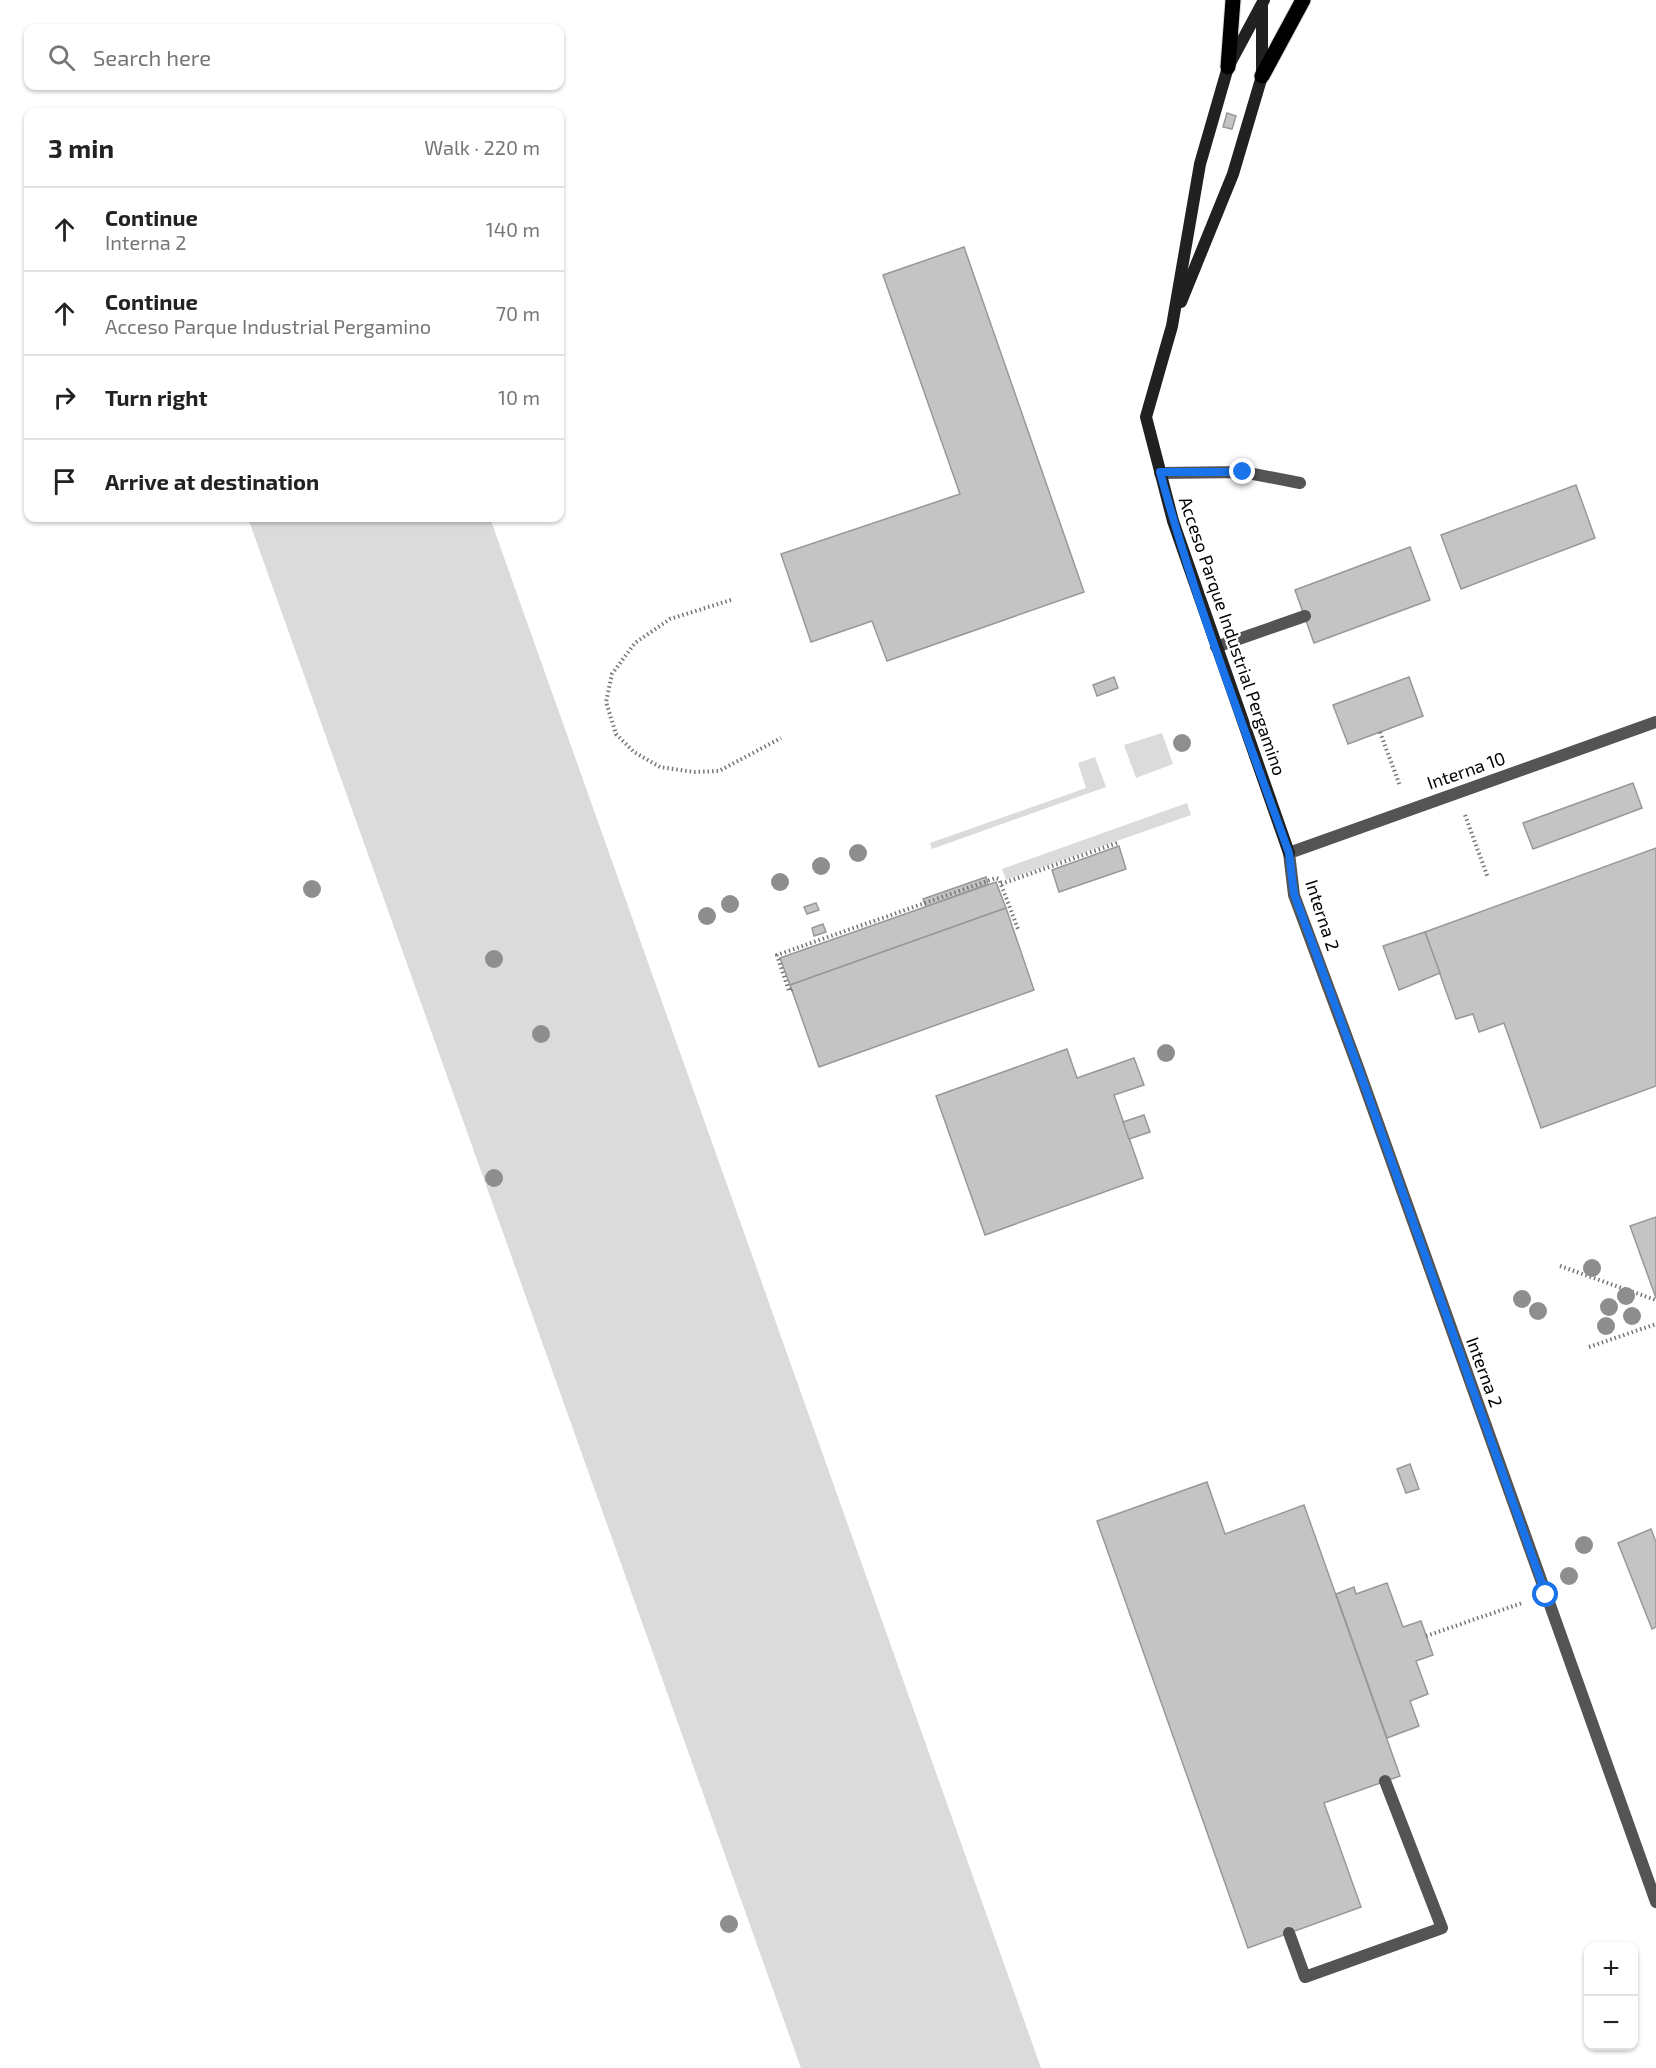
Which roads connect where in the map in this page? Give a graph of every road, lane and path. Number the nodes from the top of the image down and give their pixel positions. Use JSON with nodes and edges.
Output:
{"nodes":[{"id":1,"x":1233,"y":0,"type":"edge"},
{"id":2,"x":1303,"y":0,"type":"edge"},
{"id":3,"x":1263,"y":3,"type":"edge"},
{"id":4,"x":1228,"y":67,"type":"junction"},
{"id":5,"x":1262,"y":76,"type":"junction"},
{"id":6,"x":1172,"y":326,"type":"junction"},
{"id":7,"x":1160,"y":472,"type":"junction"},
{"id":8,"x":1300,"y":483,"type":"dead end"},
{"id":9,"x":731,"y":600,"type":"dead end"},
{"id":10,"x":1305,"y":616,"type":"dead end"},
{"id":11,"x":1216,"y":647,"type":"junction"},
{"id":12,"x":1656,"y":722,"type":"edge"},
{"id":13,"x":1380,"y":732,"type":"dead end"},
{"id":14,"x":781,"y":738,"type":"dead end"},
{"id":15,"x":1457,"y":792,"type":"junction"},
{"id":16,"x":1408,"y":809,"type":"junction"},
{"id":17,"x":1117,"y":843,"type":"dead end"},
{"id":18,"x":1289,"y":853,"type":"junction"},
{"id":19,"x":1488,"y":878,"type":"dead end"},
{"id":20,"x":1001,"y":884,"type":"junction"},
{"id":21,"x":1018,"y":929,"type":"dead end"},
{"id":22,"x":792,"y":989,"type":"dead end"},
{"id":23,"x":1560,"y":1266,"type":"dead end"},
{"id":24,"x":1656,"y":1300,"type":"edge"},
{"id":25,"x":1656,"y":1324,"type":"edge"},
{"id":26,"x":1589,"y":1347,"type":"dead end"},
{"id":27,"x":1546,"y":1595,"type":"junction"},
{"id":28,"x":1426,"y":1636,"type":"dead end"},
{"id":29,"x":1385,"y":1781,"type":"dead end"},
{"id":30,"x":1656,"y":1902,"type":"edge"},
{"id":31,"x":1289,"y":1934,"type":"dead end"}],
"edges":[{"from":1,"to":4,"type":"main road"},
{"from":2,"to":5,"type":"main road"},
{"from":3,"to":4,"type":"street","name":"Acceso Parque Industrial Pergamino"},
{"from":3,"to":5,"type":"street","name":"Acceso Parque Industrial Pergamino"},
{"from":4,"to":6,"type":"street","name":"Acceso Parque Industrial Pergamino"},
{"from":5,"to":6,"type":"street","name":"Acceso Parque Industrial Pergamino"},
{"from":6,"to":7,"type":"street","name":"Acceso Parque Industrial Pergamino"},
{"from":7,"to":8,"type":"street"},
{"from":7,"to":11,"type":"street","name":"Acceso Parque Industrial Pergamino"},
{"from":9,"to":14,"type":"path"},
{"from":10,"to":11,"type":"street"},
{"from":11,"to":18,"type":"street","name":"Acceso Parque Industrial Pergamino"},
{"from":12,"to":15,"type":"street","name":"Interna 10"},
{"from":13,"to":16,"type":"path"},
{"from":15,"to":16,"type":"street","name":"Interna 10"},
{"from":15,"to":19,"type":"path"},
{"from":16,"to":18,"type":"street","name":"Interna 10"},
{"from":17,"to":20,"type":"path"},
{"from":18,"to":27,"type":"street","name":"Interna 2"},
{"from":20,"to":21,"type":"path"},
{"from":20,"to":22,"type":"path"},
{"from":23,"to":24,"type":"path"},
{"from":25,"to":26,"type":"path"},
{"from":27,"to":28,"type":"path"},
{"from":27,"to":30,"type":"street","name":"Interna 2"},
{"from":29,"to":31,"type":"street"}]}
